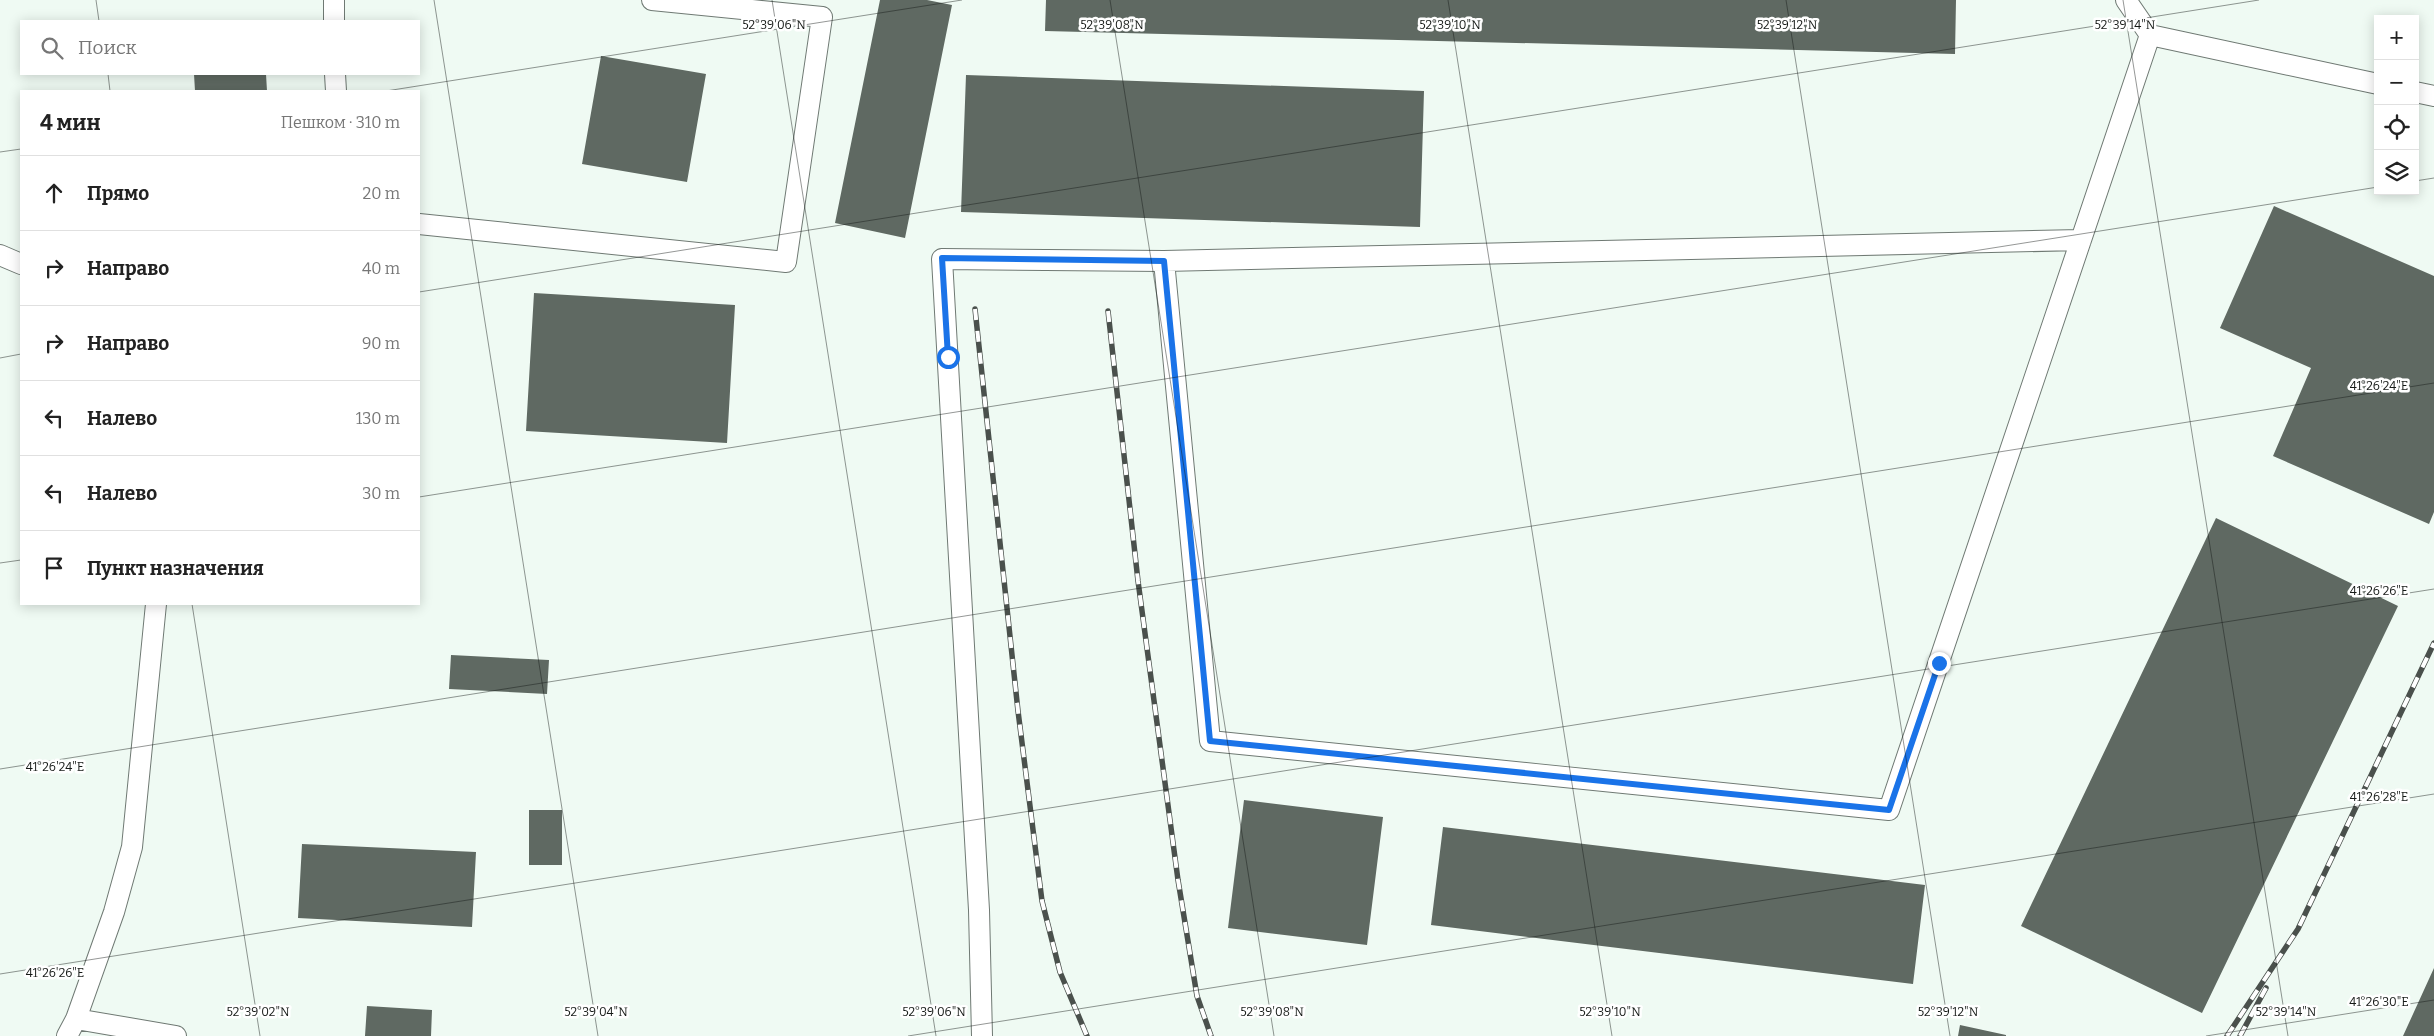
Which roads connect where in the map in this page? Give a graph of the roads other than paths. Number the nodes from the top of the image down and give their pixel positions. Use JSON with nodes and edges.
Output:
{"nodes":[{"id":1,"x":334,"y":0,"type":"edge"},
{"id":2,"x":652,"y":0,"type":"edge"},
{"id":3,"x":2126,"y":0,"type":"edge"},
{"id":4,"x":334,"y":20,"type":"edge"},
{"id":5,"x":2150,"y":35,"type":"junction"},
{"id":6,"x":336,"y":75,"type":"edge"},
{"id":7,"x":2374,"y":83,"type":"edge"},
{"id":8,"x":336,"y":90,"type":"edge"},
{"id":9,"x":2419,"y":93,"type":"edge"},
{"id":10,"x":2434,"y":96,"type":"edge"},
{"id":11,"x":420,"y":224,"type":"edge"},
{"id":12,"x":2081,"y":240,"type":"junction"},
{"id":13,"x":0,"y":256,"type":"edge"},
{"id":14,"x":1164,"y":261,"type":"junction"},
{"id":15,"x":20,"y":264,"type":"edge"},
{"id":16,"x":156,"y":605,"type":"edge"},
{"id":17,"x":71,"y":1028,"type":"edge"},
{"id":18,"x":176,"y":1036,"type":"edge"},
{"id":19,"x":982,"y":1036,"type":"edge"}],
"edges":[{"from":1,"to":4,"type":"lane"},
{"from":2,"to":11,"type":"lane"},
{"from":3,"to":5,"type":"lane"},
{"from":5,"to":7,"type":"lane"},
{"from":5,"to":12,"type":"lane"},
{"from":6,"to":8,"type":"lane"},
{"from":9,"to":10,"type":"lane"},
{"from":12,"to":14,"type":"lane"},
{"from":12,"to":14,"type":"lane"},
{"from":13,"to":15,"type":"lane"},
{"from":14,"to":19,"type":"lane"},
{"from":16,"to":17,"type":"lane"},
{"from":17,"to":18,"type":"lane"}]}
